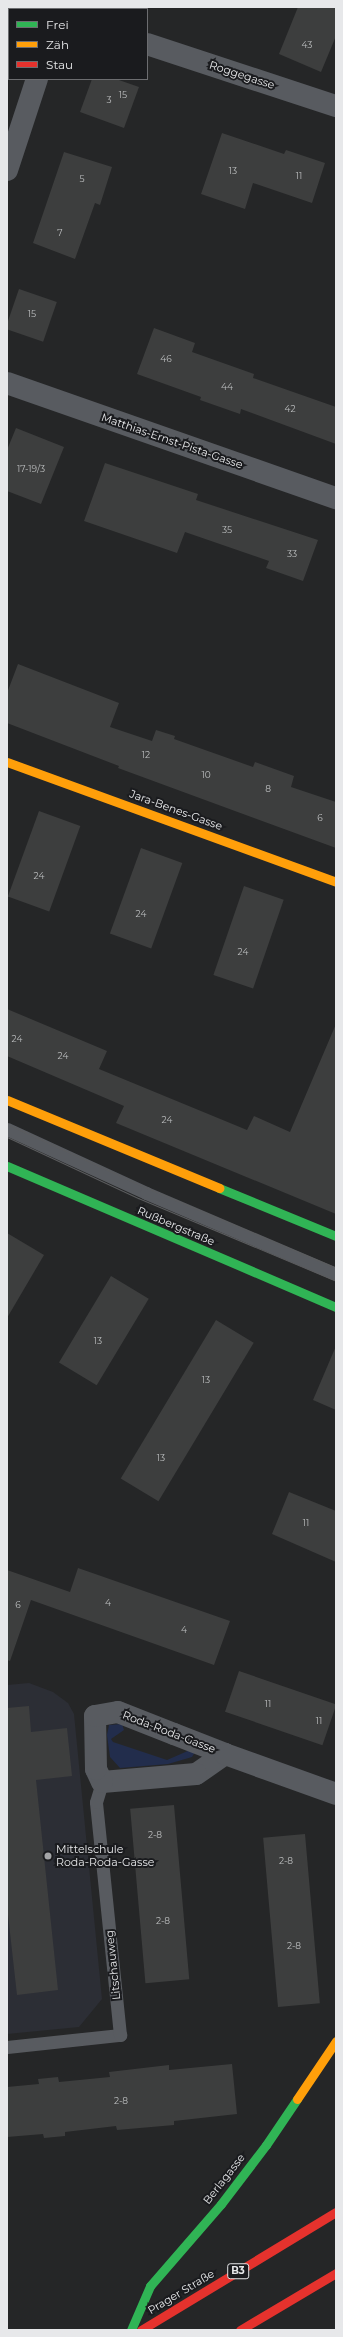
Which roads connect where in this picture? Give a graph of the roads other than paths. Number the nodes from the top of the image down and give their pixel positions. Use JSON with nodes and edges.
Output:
{"nodes":[{"id":1,"x":148,"y":44,"type":"edge"},
{"id":2,"x":37,"y":80,"type":"edge"},
{"id":3,"x":336,"y":106,"type":"edge"},
{"id":4,"x":7,"y":170,"type":"edge"},
{"id":5,"x":7,"y":383,"type":"edge"},
{"id":6,"x":336,"y":498,"type":"edge"},
{"id":7,"x":7,"y":762,"type":"edge"},
{"id":8,"x":336,"y":882,"type":"edge"},
{"id":9,"x":7,"y":1100,"type":"edge"},
{"id":10,"x":7,"y":1129,"type":"edge"},
{"id":11,"x":7,"y":1166,"type":"edge"},
{"id":12,"x":336,"y":1236,"type":"edge"},
{"id":13,"x":336,"y":1274,"type":"edge"},
{"id":14,"x":336,"y":1307,"type":"edge"},
{"id":15,"x":225,"y":1754,"type":"junction"},
{"id":16,"x":102,"y":1782,"type":"junction"},
{"id":17,"x":336,"y":1794,"type":"edge"},
{"id":18,"x":336,"y":2041,"type":"edge"},
{"id":19,"x":7,"y":2047,"type":"edge"},
{"id":20,"x":336,"y":2212,"type":"edge"},
{"id":21,"x":336,"y":2273,"type":"edge"},
{"id":22,"x":130,"y":2330,"type":"edge"},
{"id":23,"x":141,"y":2330,"type":"edge"},
{"id":24,"x":240,"y":2330,"type":"edge"}],
"edges":[{"from":1,"to":3,"type":"street","name":"Roggegasse"},
{"from":2,"to":4,"type":"street"},
{"from":5,"to":6,"type":"street","name":"Matthias-Ernst-Pista-Gasse"},
{"from":7,"to":8,"type":"street","name":"Jara-Benes-Gasse"},
{"from":9,"to":12,"type":"street"},
{"from":10,"to":13,"type":"lane"},
{"from":11,"to":14,"type":"street","name":"Rußbergstraße"},
{"from":15,"to":16,"type":"street","name":"Roda-Roda-Gasse"},
{"from":15,"to":16,"type":"street","name":"Roda-Roda-Gasse"},
{"from":15,"to":17,"type":"street","name":"Roda-Roda-Gasse"},
{"from":16,"to":19,"type":"lane","name":"Litschauweg"},
{"from":18,"to":22,"type":"street","name":"Berlagasse"},
{"from":20,"to":23,"type":"street","name":"Prager Straße","number":"B3"},
{"from":21,"to":24,"type":"street"}]}
